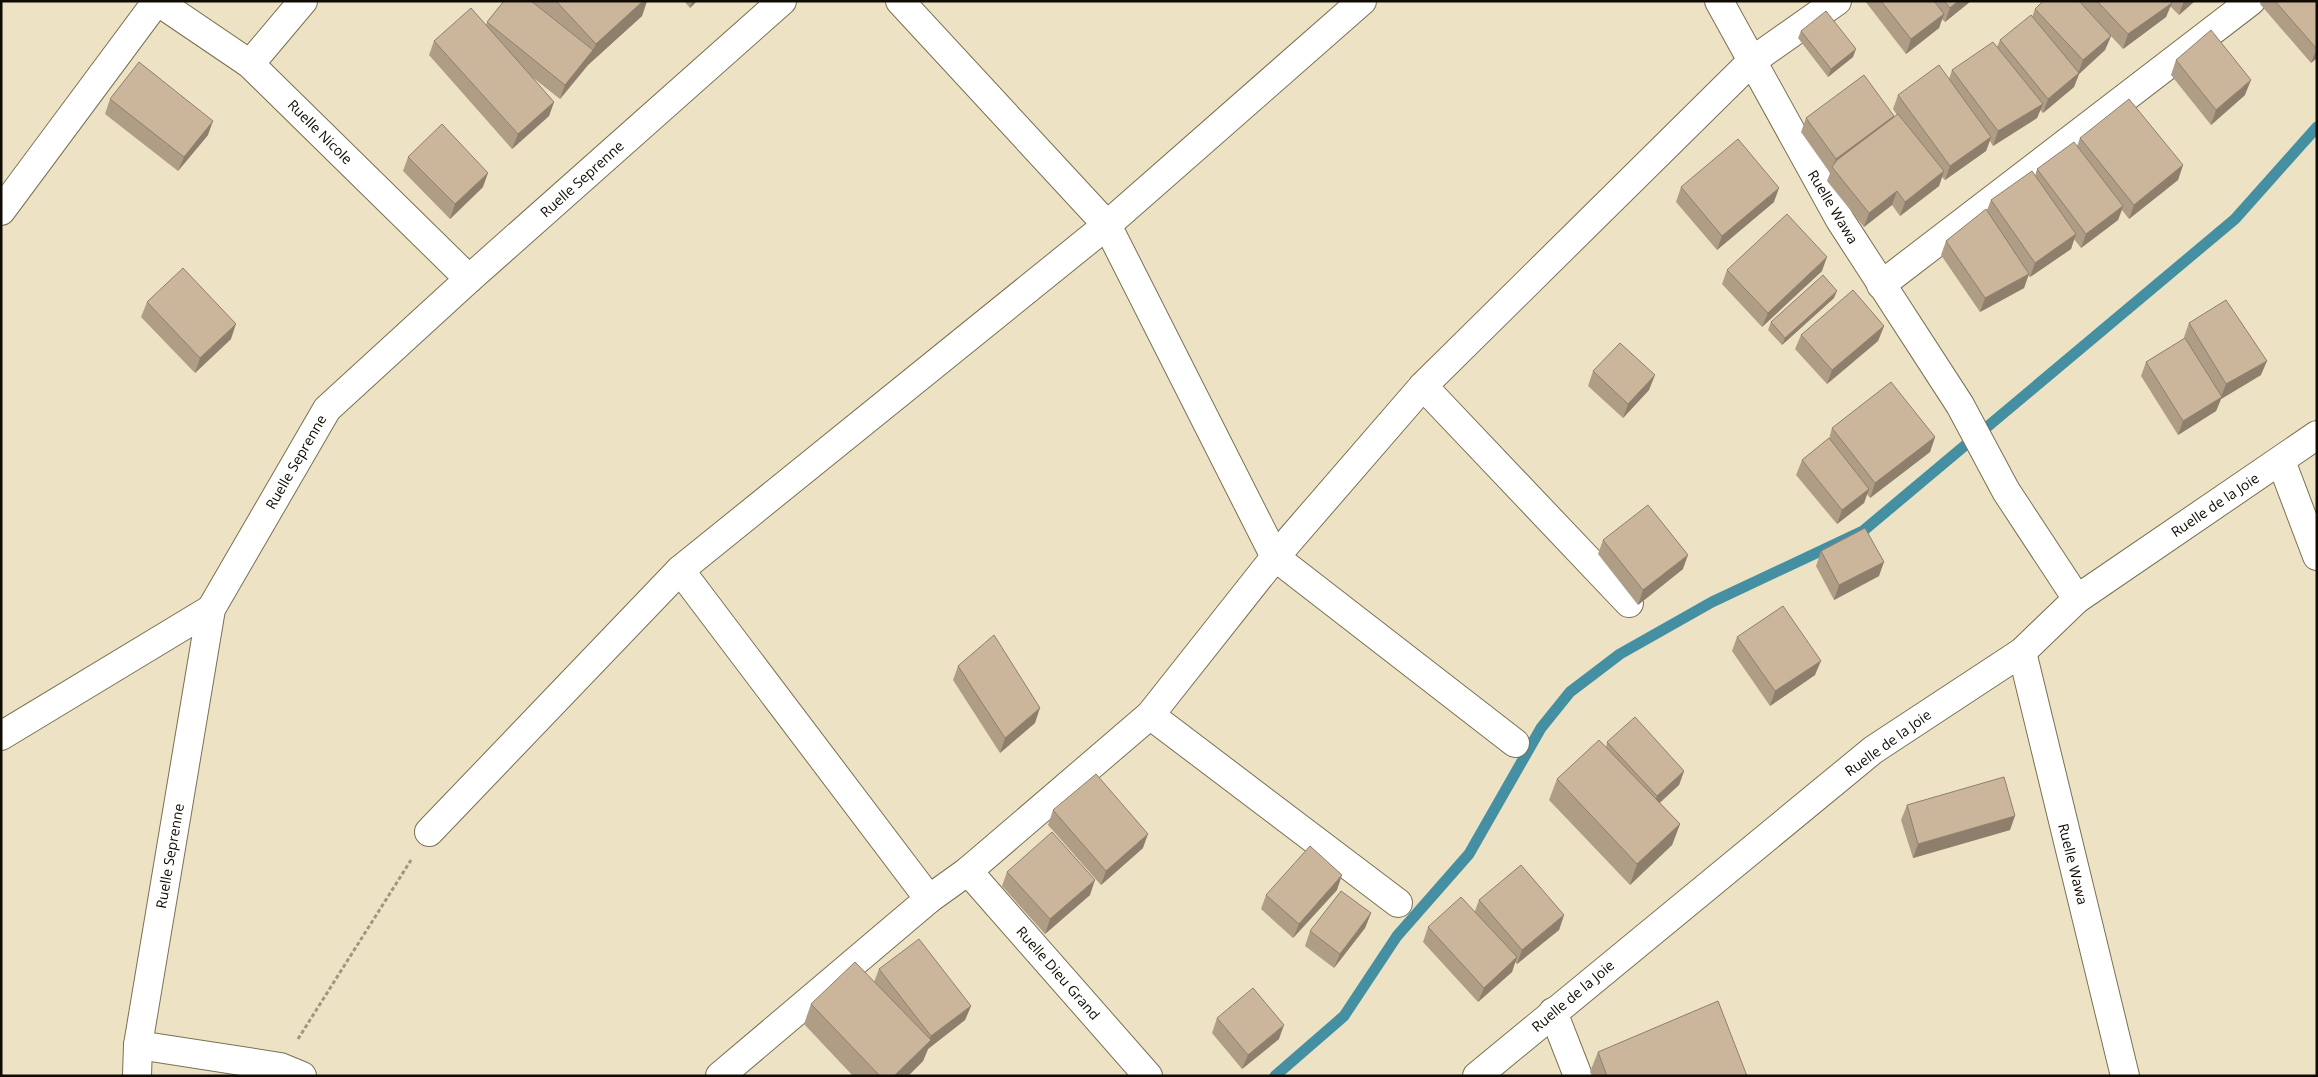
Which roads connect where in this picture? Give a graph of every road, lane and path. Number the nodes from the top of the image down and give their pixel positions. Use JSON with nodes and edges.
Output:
{"nodes":[{"id":1,"x":157,"y":1,"type":"edge"},
{"id":2,"x":303,"y":1,"type":"edge"},
{"id":3,"x":782,"y":1,"type":"edge"},
{"id":4,"x":900,"y":1,"type":"edge"},
{"id":5,"x":1362,"y":1,"type":"edge"},
{"id":6,"x":1719,"y":1,"type":"edge"},
{"id":7,"x":1837,"y":1,"type":"edge"},
{"id":8,"x":2251,"y":1,"type":"edge"},
{"id":9,"x":1752,"y":61,"type":"junction"},
{"id":10,"x":250,"y":64,"type":"junction"},
{"id":11,"x":1,"y":212,"type":"edge"},
{"id":12,"x":1107,"y":225,"type":"junction"},
{"id":13,"x":469,"y":279,"type":"junction"},
{"id":14,"x":1880,"y":285,"type":"junction"},
{"id":15,"x":1423,"y":386,"type":"junction"},
{"id":16,"x":2317,"y":435,"type":"edge"},
{"id":17,"x":2281,"y":461,"type":"junction"},
{"id":18,"x":2317,"y":556,"type":"edge"},
{"id":19,"x":1275,"y":557,"type":"junction"},
{"id":20,"x":680,"y":570,"type":"junction"},
{"id":21,"x":2078,"y":599,"type":"junction"},
{"id":22,"x":1629,"y":603,"type":"dead end"},
{"id":23,"x":211,"y":610,"type":"junction"},
{"id":24,"x":2022,"y":652,"type":"junction"},
{"id":25,"x":1150,"y":715,"type":"junction"},
{"id":26,"x":1,"y":736,"type":"edge"},
{"id":27,"x":1515,"y":743,"type":"dead end"},
{"id":28,"x":429,"y":832,"type":"joint"},
{"id":29,"x":968,"y":871,"type":"junction"},
{"id":30,"x":929,"y":899,"type":"junction"},
{"id":31,"x":1398,"y":903,"type":"dead end"},
{"id":32,"x":1553,"y":1012,"type":"junction"},
{"id":33,"x":138,"y":1045,"type":"junction"},
{"id":34,"x":291,"y":1071,"type":"edge"},
{"id":35,"x":137,"y":1076,"type":"edge"},
{"id":36,"x":720,"y":1076,"type":"edge"},
{"id":37,"x":1148,"y":1076,"type":"edge"},
{"id":38,"x":1477,"y":1076,"type":"edge"},
{"id":39,"x":1578,"y":1076,"type":"edge"},
{"id":40,"x":2125,"y":1076,"type":"edge"}],
"edges":[{"from":1,"to":10,"type":"street","name":"Ruelle Nicole"},
{"from":1,"to":11,"type":"street"},
{"from":2,"to":10,"type":"street"},
{"from":3,"to":13,"type":"street","name":"Ruelle Seprenne"},
{"from":4,"to":12,"type":"street"},
{"from":5,"to":12,"type":"street"},
{"from":6,"to":9,"type":"street","name":"Ruelle Wawa"},
{"from":7,"to":9,"type":"street"},
{"from":8,"to":14,"type":"street"},
{"from":9,"to":14,"type":"street","name":"Ruelle Wawa"},
{"from":9,"to":15,"type":"street"},
{"from":10,"to":13,"type":"street","name":"Ruelle Nicole"},
{"from":12,"to":19,"type":"street"},
{"from":12,"to":20,"type":"street"},
{"from":13,"to":23,"type":"street","name":"Ruelle Seprenne"},
{"from":14,"to":21,"type":"street","name":"Ruelle Wawa"},
{"from":15,"to":19,"type":"street"},
{"from":15,"to":22,"type":"street"},
{"from":16,"to":17,"type":"street","name":"Ruelle de la Joie"},
{"from":17,"to":18,"type":"street"},
{"from":17,"to":21,"type":"street","name":"Ruelle de la Joie"},
{"from":19,"to":25,"type":"street"},
{"from":19,"to":27,"type":"street"},
{"from":20,"to":28,"type":"street"},
{"from":20,"to":30,"type":"street"},
{"from":21,"to":24,"type":"street","name":"Ruelle de la Joie"},
{"from":23,"to":26,"type":"street"},
{"from":23,"to":33,"type":"street","name":"Ruelle Seprenne"},
{"from":24,"to":32,"type":"street","name":"Ruelle de la Joie"},
{"from":24,"to":40,"type":"street","name":"Ruelle Wawa"},
{"from":25,"to":29,"type":"street"},
{"from":25,"to":31,"type":"street"},
{"from":28,"to":34,"type":"path"},
{"from":29,"to":30,"type":"street"},
{"from":29,"to":37,"type":"street","name":"Ruelle Dieu Grand"},
{"from":30,"to":36,"type":"street"},
{"from":32,"to":38,"type":"street","name":"Ruelle de la Joie"},
{"from":32,"to":39,"type":"street"},
{"from":33,"to":34,"type":"street"},
{"from":33,"to":35,"type":"street","name":"Ruelle Seprenne"}]}
